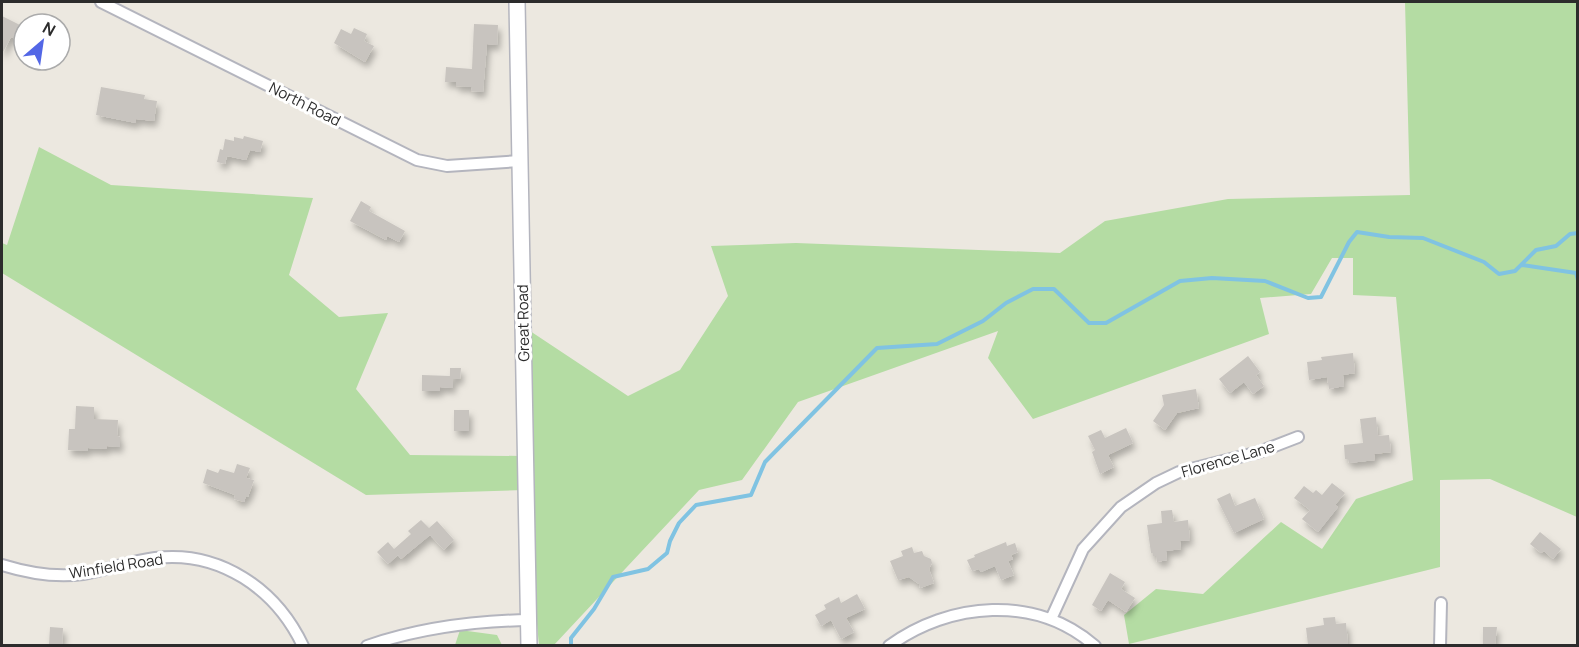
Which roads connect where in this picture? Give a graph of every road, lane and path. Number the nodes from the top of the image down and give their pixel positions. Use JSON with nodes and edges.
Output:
{"nodes":[{"id":1,"x":101,"y":2,"type":"edge"},
{"id":2,"x":517,"y":2,"type":"edge"},
{"id":3,"x":520,"y":161,"type":"junction"},
{"id":4,"x":1298,"y":437,"type":"dead end"},
{"id":5,"x":2,"y":565,"type":"edge"},
{"id":6,"x":1441,"y":603,"type":"dead end"},
{"id":7,"x":529,"y":620,"type":"junction"},
{"id":8,"x":1051,"y":620,"type":"junction"},
{"id":9,"x":303,"y":645,"type":"edge"},
{"id":10,"x":367,"y":645,"type":"edge"},
{"id":11,"x":529,"y":645,"type":"edge"},
{"id":12,"x":889,"y":645,"type":"edge"},
{"id":13,"x":1095,"y":645,"type":"edge"},
{"id":14,"x":1440,"y":645,"type":"edge"}],
"edges":[{"from":1,"to":3,"type":"street","name":"North Road"},
{"from":2,"to":3,"type":"street","name":"Great Road"},
{"from":3,"to":7,"type":"street","name":"Great Road"},
{"from":4,"to":8,"type":"street","name":"Florence Lane"},
{"from":5,"to":9,"type":"street","name":"Winfield Road"},
{"from":6,"to":14,"type":"street"},
{"from":7,"to":10,"type":"street"},
{"from":7,"to":11,"type":"street","name":"Great Road"},
{"from":8,"to":12,"type":"street"},
{"from":8,"to":13,"type":"street"}]}
